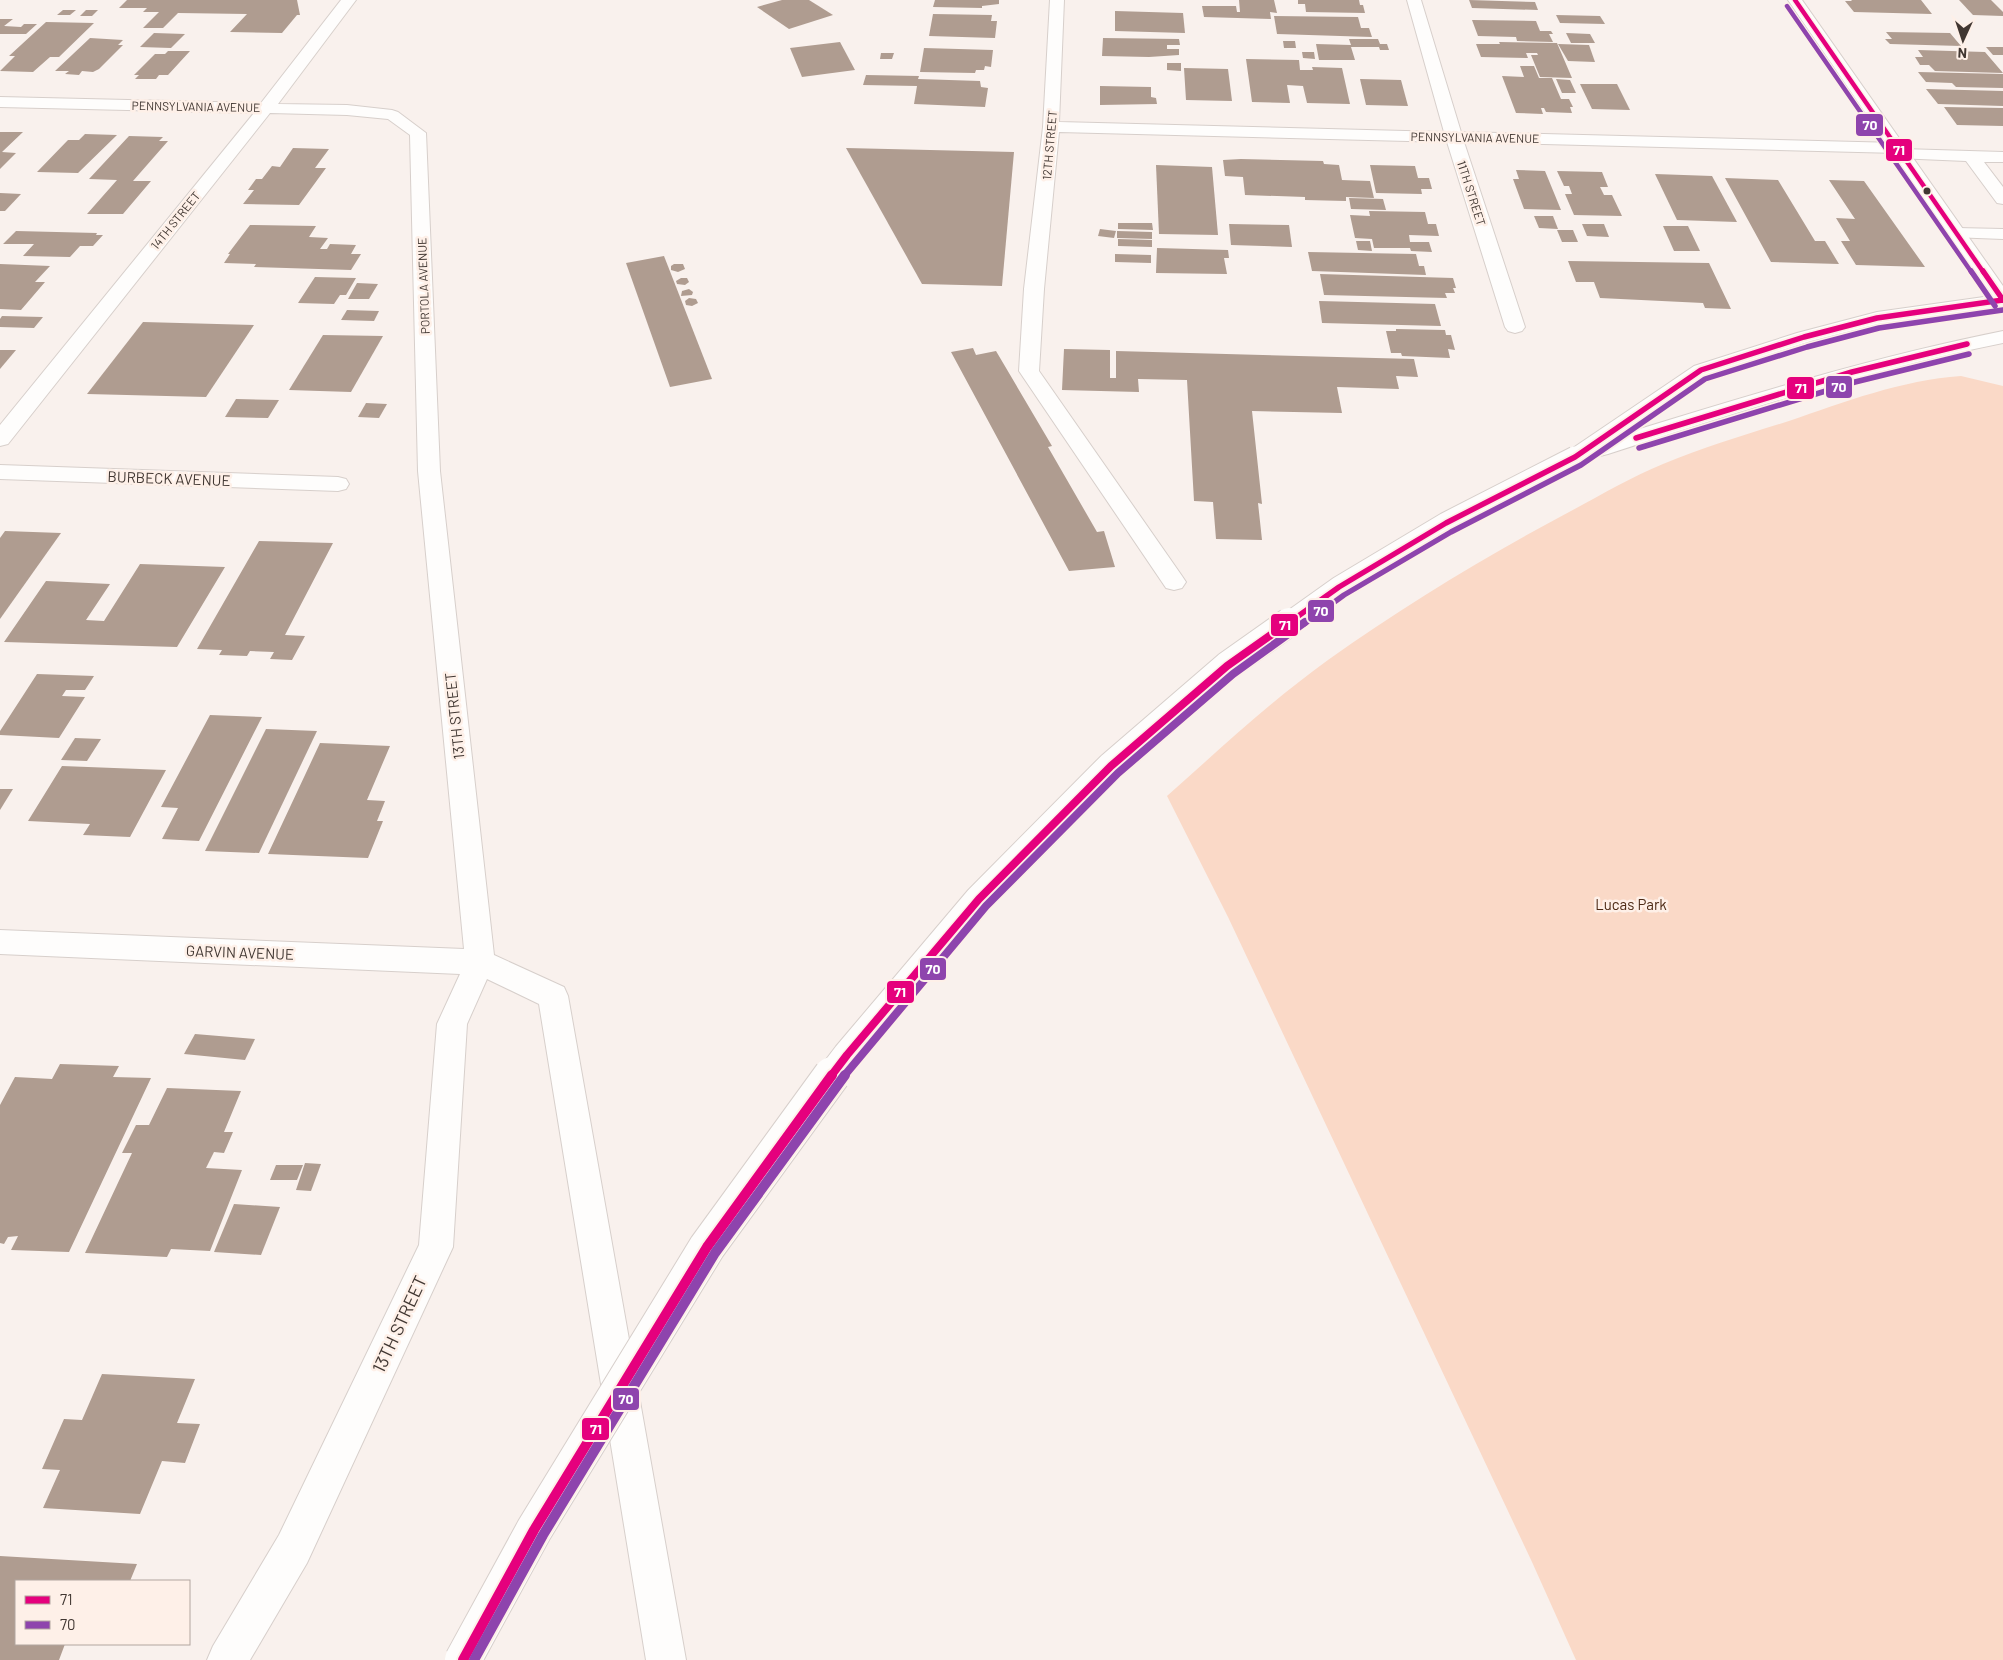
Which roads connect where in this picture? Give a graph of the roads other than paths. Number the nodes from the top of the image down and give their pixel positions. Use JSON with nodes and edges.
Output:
{"nodes":[{"id":1,"x":348,"y":0,"type":"edge"},
{"id":2,"x":1057,"y":0,"type":"edge"},
{"id":3,"x":1414,"y":0,"type":"edge"},
{"id":4,"x":1795,"y":0,"type":"edge"},
{"id":5,"x":0,"y":102,"type":"edge"},
{"id":6,"x":266,"y":108,"type":"junction"},
{"id":7,"x":392,"y":115,"type":"joint"},
{"id":8,"x":1051,"y":127,"type":"junction"},
{"id":9,"x":1454,"y":137,"type":"junction"},
{"id":10,"x":1900,"y":151,"type":"junction"},
{"id":11,"x":1971,"y":156,"type":"junction"},
{"id":12,"x":2003,"y":157,"type":"edge"},
{"id":13,"x":2003,"y":199,"type":"edge"},
{"id":14,"x":1957,"y":233,"type":"junction"},
{"id":15,"x":2003,"y":234,"type":"edge"},
{"id":16,"x":2003,"y":300,"type":"edge"},
{"id":17,"x":1515,"y":328,"type":"dead end"},
{"id":18,"x":2003,"y":337,"type":"edge"},
{"id":19,"x":0,"y":439,"type":"edge"},
{"id":20,"x":1575,"y":457,"type":"junction"},
{"id":21,"x":429,"y":471,"type":"joint"},
{"id":22,"x":0,"y":472,"type":"edge"},
{"id":23,"x":338,"y":484,"type":"dead end"},
{"id":24,"x":1174,"y":582,"type":"dead end"},
{"id":25,"x":0,"y":942,"type":"edge"},
{"id":26,"x":480,"y":962,"type":"junction"},
{"id":27,"x":227,"y":1660,"type":"edge"},
{"id":28,"x":463,"y":1660,"type":"edge"},
{"id":29,"x":666,"y":1660,"type":"edge"}],
"edges":[{"from":1,"to":6,"type":"street","name":"14TH STREET"},
{"from":2,"to":8,"type":"street","name":"12TH STREET"},
{"from":3,"to":9,"type":"street","name":"11TH STREET"},
{"from":4,"to":10,"type":"street"},
{"from":5,"to":6,"type":"street","name":"PENNSYLVANIA AVENUE"},
{"from":6,"to":7,"type":"street","name":"PENNSYLVANIA AVENUE"},
{"from":6,"to":19,"type":"street","name":"14TH STREET"},
{"from":7,"to":21,"type":"street","name":"PORTOLA AVENUE"},
{"from":8,"to":9,"type":"street","name":"PENNSYLVANIA AVENUE"},
{"from":8,"to":24,"type":"street","name":"12TH STREET"},
{"from":9,"to":10,"type":"street","name":"PENNSYLVANIA AVENUE"},
{"from":9,"to":17,"type":"street","name":"11TH STREET"},
{"from":10,"to":11,"type":"street","name":"PENNSYLVANIA AVENUE"},
{"from":10,"to":14,"type":"street"},
{"from":11,"to":12,"type":"street","name":"PENNSYLVANIA AVENUE"},
{"from":11,"to":13,"type":"street"},
{"from":14,"to":15,"type":"street"},
{"from":14,"to":16,"type":"street"},
{"from":16,"to":20,"type":"street"},
{"from":18,"to":20,"type":"street"},
{"from":20,"to":28,"type":"street","bridge":true},
{"from":21,"to":26,"type":"street","name":"13TH STREET"},
{"from":22,"to":23,"type":"street","name":"BURBECK AVENUE"},
{"from":25,"to":26,"type":"street","name":"GARVIN AVENUE"},
{"from":26,"to":27,"type":"street","name":"13TH STREET"},
{"from":26,"to":29,"type":"street"}]}
